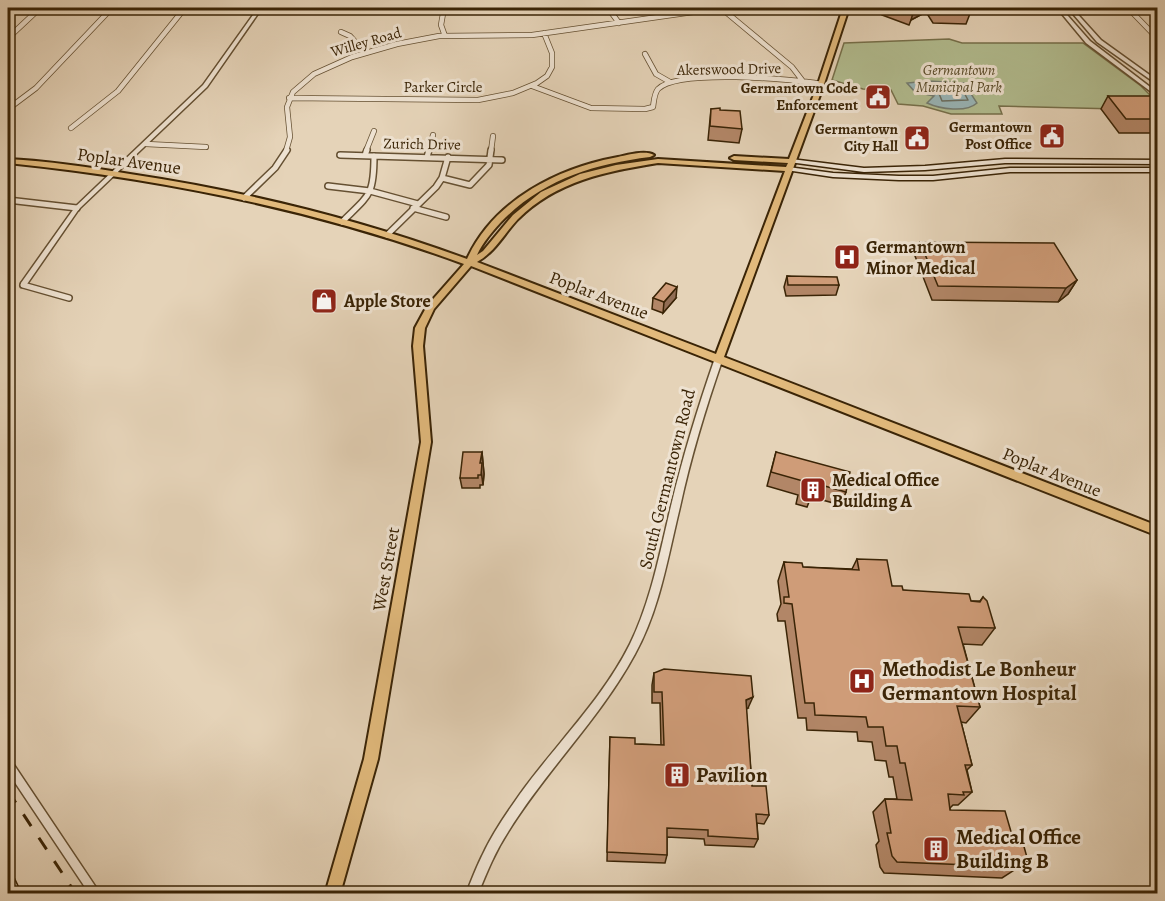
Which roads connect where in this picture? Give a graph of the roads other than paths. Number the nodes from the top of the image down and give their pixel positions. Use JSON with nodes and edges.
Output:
{"nodes":[{"id":1,"x":444,"y":8,"type":"edge"},
{"id":2,"x":608,"y":8,"type":"edge"},
{"id":3,"x":721,"y":8,"type":"edge"},
{"id":4,"x":846,"y":8,"type":"edge"},
{"id":5,"x":1059,"y":8,"type":"edge"},
{"id":6,"x":1070,"y":8,"type":"edge"},
{"id":7,"x":1128,"y":8,"type":"edge"},
{"id":8,"x":8,"y":9,"type":"edge"},
{"id":9,"x":39,"y":9,"type":"edge"},
{"id":10,"x":112,"y":9,"type":"edge"},
{"id":11,"x":184,"y":9,"type":"edge"},
{"id":12,"x":259,"y":10,"type":"edge"},
{"id":13,"x":619,"y":23,"type":"junction"},
{"id":14,"x":341,"y":32,"type":"dead end"},
{"id":15,"x":544,"y":33,"type":"junction"},
{"id":16,"x":445,"y":36,"type":"junction"},
{"id":17,"x":8,"y":38,"type":"edge"},
{"id":18,"x":1157,"y":39,"type":"edge"},
{"id":19,"x":365,"y":53,"type":"junction"},
{"id":20,"x":645,"y":54,"type":"dead end"},
{"id":21,"x":802,"y":80,"type":"junction"},
{"id":22,"x":670,"y":82,"type":"junction"},
{"id":23,"x":821,"y":84,"type":"junction"},
{"id":24,"x":1158,"y":84,"type":"edge"},
{"id":25,"x":532,"y":86,"type":"junction"},
{"id":26,"x":1158,"y":96,"type":"edge"},
{"id":27,"x":289,"y":98,"type":"junction"},
{"id":28,"x":8,"y":109,"type":"edge"},
{"id":29,"x":71,"y":128,"type":"dead end"},
{"id":30,"x":374,"y":131,"type":"dead end"},
{"id":31,"x":433,"y":135,"type":"dead end"},
{"id":32,"x":493,"y":136,"type":"dead end"},
{"id":33,"x":146,"y":144,"type":"junction"},
{"id":34,"x":206,"y":147,"type":"dead end"},
{"id":35,"x":340,"y":155,"type":"dead end"},
{"id":36,"x":365,"y":155,"type":"junction"},
{"id":37,"x":374,"y":156,"type":"junction"},
{"id":38,"x":427,"y":157,"type":"junction"},
{"id":39,"x":448,"y":157,"type":"junction"},
{"id":40,"x":489,"y":158,"type":"junction"},
{"id":41,"x":502,"y":160,"type":"dead end"},
{"id":42,"x":8,"y":161,"type":"edge"},
{"id":43,"x":1035,"y":161,"type":"junction"},
{"id":44,"x":1096,"y":162,"type":"junction"},
{"id":45,"x":1158,"y":162,"type":"edge"},
{"id":46,"x":789,"y":165,"type":"junction"},
{"id":47,"x":1008,"y":165,"type":"junction"},
{"id":48,"x":1080,"y":170,"type":"junction"},
{"id":49,"x":1102,"y":170,"type":"junction"},
{"id":50,"x":1158,"y":170,"type":"edge"},
{"id":51,"x":113,"y":174,"type":"junction"},
{"id":52,"x":442,"y":178,"type":"junction"},
{"id":53,"x":328,"y":186,"type":"dead end"},
{"id":54,"x":370,"y":191,"type":"junction"},
{"id":55,"x":244,"y":198,"type":"junction"},
{"id":56,"x":8,"y":200,"type":"edge"},
{"id":57,"x":416,"y":206,"type":"junction"},
{"id":58,"x":77,"y":208,"type":"junction"},
{"id":59,"x":446,"y":217,"type":"dead end"},
{"id":60,"x":342,"y":222,"type":"junction"},
{"id":61,"x":387,"y":235,"type":"junction"},
{"id":62,"x":469,"y":263,"type":"junction"},
{"id":63,"x":23,"y":285,"type":"joint"},
{"id":64,"x":69,"y":298,"type":"dead end"},
{"id":65,"x":719,"y":358,"type":"junction"},
{"id":66,"x":1158,"y":531,"type":"edge"},
{"id":67,"x":8,"y":764,"type":"edge"},
{"id":68,"x":8,"y":882,"type":"edge"},
{"id":69,"x":15,"y":894,"type":"edge"},
{"id":70,"x":95,"y":894,"type":"edge"},
{"id":71,"x":332,"y":894,"type":"edge"},
{"id":72,"x":472,"y":894,"type":"edge"}],
"edges":[{"from":1,"to":16,"type":"street"},
{"from":2,"to":13,"type":"street"},
{"from":3,"to":13,"type":"street","name":"Willey Road"},
{"from":3,"to":21,"type":"street"},
{"from":4,"to":23,"type":"main road","name":"South Germantown Road"},
{"from":5,"to":26,"type":"street"},
{"from":6,"to":24,"type":"street"},
{"from":7,"to":18,"type":"street"},
{"from":8,"to":9,"type":"street"},
{"from":9,"to":10,"type":"street"},
{"from":9,"to":17,"type":"street"},
{"from":10,"to":11,"type":"street"},
{"from":10,"to":28,"type":"street"},
{"from":11,"to":12,"type":"street"},
{"from":11,"to":29,"type":"street"},
{"from":12,"to":33,"type":"street"},
{"from":13,"to":15,"type":"street","name":"Willey Road"},
{"from":14,"to":19,"type":"street"},
{"from":15,"to":16,"type":"street","name":"Willey Road"},
{"from":15,"to":25,"type":"street","name":"Parker Circle"},
{"from":16,"to":19,"type":"street","name":"Willey Road"},
{"from":19,"to":27,"type":"street","name":"Willey Road"},
{"from":20,"to":22,"type":"street"},
{"from":21,"to":22,"type":"street","name":"Akerswood Drive"},
{"from":21,"to":23,"type":"street","name":"Akerswood Drive"},
{"from":22,"to":25,"type":"street","name":"Akerswood Drive"},
{"from":23,"to":46,"type":"main road","name":"South Germantown Road"},
{"from":25,"to":27,"type":"street","name":"Parker Circle"},
{"from":27,"to":55,"type":"street"},
{"from":30,"to":36,"type":"street"},
{"from":31,"to":38,"type":"street"},
{"from":32,"to":40,"type":"street"},
{"from":33,"to":34,"type":"street"},
{"from":33,"to":51,"type":"street"},
{"from":35,"to":36,"type":"street","name":"Zurich Drive"},
{"from":36,"to":37,"type":"street","name":"Zurich Drive"},
{"from":37,"to":38,"type":"street","name":"Zurich Drive"},
{"from":37,"to":54,"type":"street"},
{"from":38,"to":39,"type":"street","name":"Zurich Drive"},
{"from":39,"to":40,"type":"street","name":"Zurich Drive"},
{"from":39,"to":52,"type":"street"},
{"from":40,"to":41,"type":"street","name":"Zurich Drive"},
{"from":40,"to":52,"type":"street"},
{"from":42,"to":51,"type":"main road","name":"Poplar Avenue"},
{"from":43,"to":44,"type":"main road"},
{"from":43,"to":47,"type":"main road"},
{"from":43,"to":48,"type":"main road"},
{"from":44,"to":45,"type":"main road"},
{"from":44,"to":49,"type":"main road"},
{"from":46,"to":47,"type":"main road"},
{"from":46,"to":47,"type":"main road"},
{"from":46,"to":62,"type":"main road","name":"West Street"},
{"from":46,"to":65,"type":"main road","name":"South Germantown Road"},
{"from":47,"to":48,"type":"main road"},
{"from":48,"to":49,"type":"main road"},
{"from":49,"to":50,"type":"main road"},
{"from":51,"to":55,"type":"main road","name":"Poplar Avenue"},
{"from":51,"to":58,"type":"street"},
{"from":52,"to":57,"type":"street"},
{"from":53,"to":54,"type":"street"},
{"from":54,"to":57,"type":"street"},
{"from":54,"to":60,"type":"street"},
{"from":55,"to":60,"type":"main road","name":"Poplar Avenue"},
{"from":56,"to":58,"type":"street"},
{"from":57,"to":59,"type":"street"},
{"from":57,"to":61,"type":"street"},
{"from":58,"to":63,"type":"street"},
{"from":60,"to":61,"type":"main road","name":"Poplar Avenue"},
{"from":61,"to":62,"type":"main road","name":"Poplar Avenue"},
{"from":62,"to":65,"type":"main road","name":"Poplar Avenue"},
{"from":62,"to":71,"type":"main road","name":"West Street"},
{"from":63,"to":64,"type":"street"},
{"from":65,"to":66,"type":"main road","name":"Poplar Avenue"},
{"from":65,"to":72,"type":"street","name":"South Germantown Road"},
{"from":67,"to":70,"type":"street"},
{"from":68,"to":69,"type":"main road"}]}
